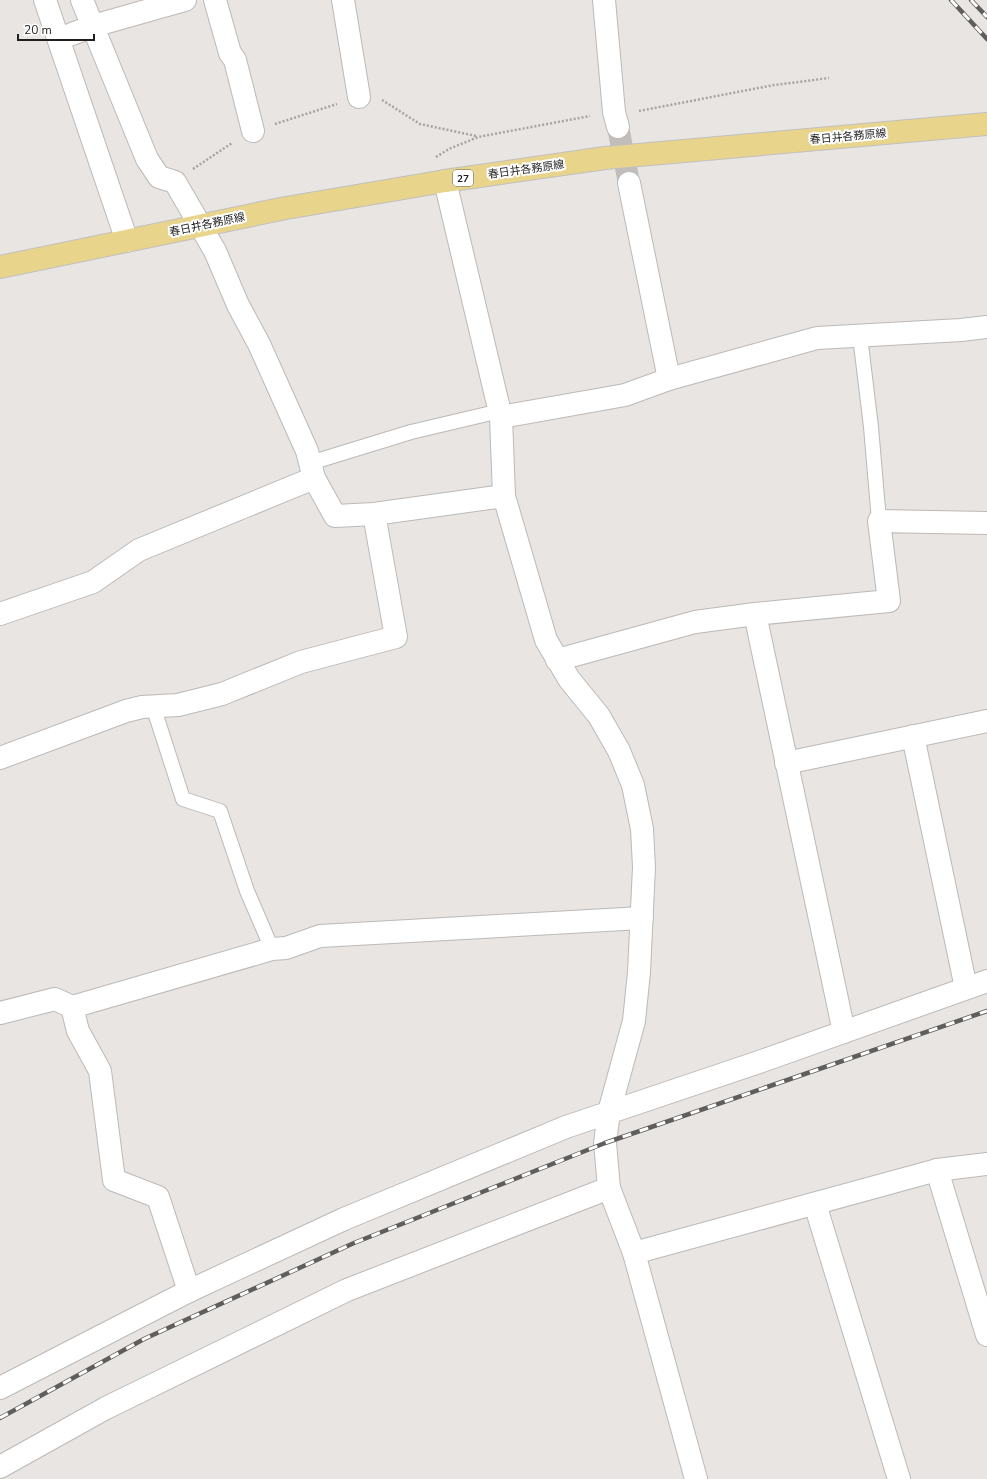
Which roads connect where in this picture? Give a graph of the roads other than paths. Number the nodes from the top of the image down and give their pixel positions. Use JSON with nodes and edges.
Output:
{"nodes":[{"id":1,"x":45,"y":0,"type":"edge"},
{"id":2,"x":82,"y":0,"type":"edge"},
{"id":3,"x":185,"y":0,"type":"edge"},
{"id":4,"x":215,"y":0,"type":"edge"},
{"id":5,"x":343,"y":0,"type":"edge"},
{"id":6,"x":604,"y":0,"type":"edge"},
{"id":7,"x":93,"y":26,"type":"junction"},
{"id":8,"x":59,"y":39,"type":"junction"},
{"id":9,"x":359,"y":97,"type":"road end"},
{"id":10,"x":616,"y":120,"type":"tunnel mouth"},
{"id":11,"x":987,"y":124,"type":"edge"},
{"id":12,"x":253,"y":131,"type":"road end"},
{"id":13,"x":445,"y":181,"type":"junction"},
{"id":14,"x":629,"y":183,"type":"tunnel mouth"},
{"id":15,"x":201,"y":226,"type":"junction"},
{"id":16,"x":127,"y":241,"type":"junction"},
{"id":17,"x":0,"y":267,"type":"edge"},
{"id":18,"x":987,"y":327,"type":"edge"},
{"id":19,"x":860,"y":336,"type":"junction"},
{"id":20,"x":669,"y":379,"type":"junction"},
{"id":21,"x":501,"y":414,"type":"junction"},
{"id":22,"x":312,"y":470,"type":"junction"},
{"id":23,"x":504,"y":496,"type":"junction"},
{"id":24,"x":374,"y":514,"type":"junction"},
{"id":25,"x":878,"y":521,"type":"junction"},
{"id":26,"x":987,"y":523,"type":"edge"},
{"id":27,"x":0,"y":614,"type":"edge"},
{"id":28,"x":755,"y":614,"type":"junction"},
{"id":29,"x":557,"y":660,"type":"junction"},
{"id":30,"x":153,"y":706,"type":"junction"},
{"id":31,"x":987,"y":721,"type":"edge"},
{"id":32,"x":913,"y":736,"type":"junction"},
{"id":33,"x":0,"y":758,"type":"edge"},
{"id":34,"x":786,"y":763,"type":"junction"},
{"id":35,"x":642,"y":918,"type":"junction"},
{"id":36,"x":272,"y":949,"type":"junction"},
{"id":37,"x":987,"y":981,"type":"edge"},
{"id":38,"x":966,"y":988,"type":"junction"},
{"id":39,"x":72,"y":1007,"type":"junction"},
{"id":40,"x":0,"y":1013,"type":"edge"},
{"id":41,"x":844,"y":1032,"type":"junction"},
{"id":42,"x":609,"y":1112,"type":"junction"},
{"id":43,"x":987,"y":1164,"type":"edge"},
{"id":44,"x":937,"y":1170,"type":"junction"},
{"id":45,"x":609,"y":1188,"type":"junction"},
{"id":46,"x":815,"y":1204,"type":"junction"},
{"id":47,"x":634,"y":1253,"type":"junction"},
{"id":48,"x":189,"y":1291,"type":"junction"},
{"id":49,"x":987,"y":1335,"type":"edge"},
{"id":50,"x":0,"y":1388,"type":"edge"},
{"id":51,"x":0,"y":1467,"type":"edge"},
{"id":52,"x":696,"y":1479,"type":"edge"},
{"id":53,"x":899,"y":1479,"type":"edge"}],
"edges":[{"from":1,"to":8,"type":"street"},
{"from":2,"to":7,"type":"street"},
{"from":3,"to":7,"type":"street"},
{"from":4,"to":12,"type":"street"},
{"from":5,"to":9,"type":"street"},
{"from":6,"to":10,"type":"street"},
{"from":7,"to":8,"type":"street"},
{"from":7,"to":15,"type":"street"},
{"from":8,"to":16,"type":"street"},
{"from":11,"to":13,"type":"main road","name":"春日井各務原線","number":"27"},
{"from":13,"to":15,"type":"main road","name":"春日井各務原線","number":"27"},
{"from":13,"to":21,"type":"street"},
{"from":14,"to":20,"type":"street"},
{"from":15,"to":16,"type":"main road","name":"春日井各務原線","number":"27"},
{"from":15,"to":22,"type":"street"},
{"from":16,"to":17,"type":"main road","name":"春日井各務原線","number":"27"},
{"from":18,"to":19,"type":"street"},
{"from":19,"to":20,"type":"street"},
{"from":19,"to":25,"type":"lane"},
{"from":20,"to":21,"type":"street"},
{"from":21,"to":22,"type":"lane"},
{"from":21,"to":23,"type":"street"},
{"from":22,"to":24,"type":"street"},
{"from":22,"to":27,"type":"street"},
{"from":23,"to":24,"type":"street"},
{"from":23,"to":29,"type":"street"},
{"from":24,"to":30,"type":"street"},
{"from":25,"to":26,"type":"street"},
{"from":25,"to":28,"type":"street"},
{"from":28,"to":29,"type":"street"},
{"from":28,"to":34,"type":"street"},
{"from":29,"to":35,"type":"street"},
{"from":30,"to":33,"type":"street"},
{"from":30,"to":36,"type":"lane"},
{"from":31,"to":32,"type":"street"},
{"from":32,"to":34,"type":"street"},
{"from":32,"to":38,"type":"street"},
{"from":34,"to":41,"type":"street"},
{"from":35,"to":36,"type":"street"},
{"from":35,"to":42,"type":"street"},
{"from":36,"to":39,"type":"street"},
{"from":37,"to":38,"type":"street"},
{"from":38,"to":41,"type":"street"},
{"from":39,"to":40,"type":"street"},
{"from":39,"to":48,"type":"street"},
{"from":41,"to":42,"type":"street"},
{"from":42,"to":45,"type":"street"},
{"from":42,"to":48,"type":"street"},
{"from":43,"to":44,"type":"street"},
{"from":44,"to":46,"type":"street"},
{"from":44,"to":49,"type":"street"},
{"from":45,"to":47,"type":"street"},
{"from":45,"to":51,"type":"street"},
{"from":46,"to":47,"type":"street"},
{"from":46,"to":53,"type":"street"},
{"from":47,"to":52,"type":"street"},
{"from":48,"to":50,"type":"street"}]}
